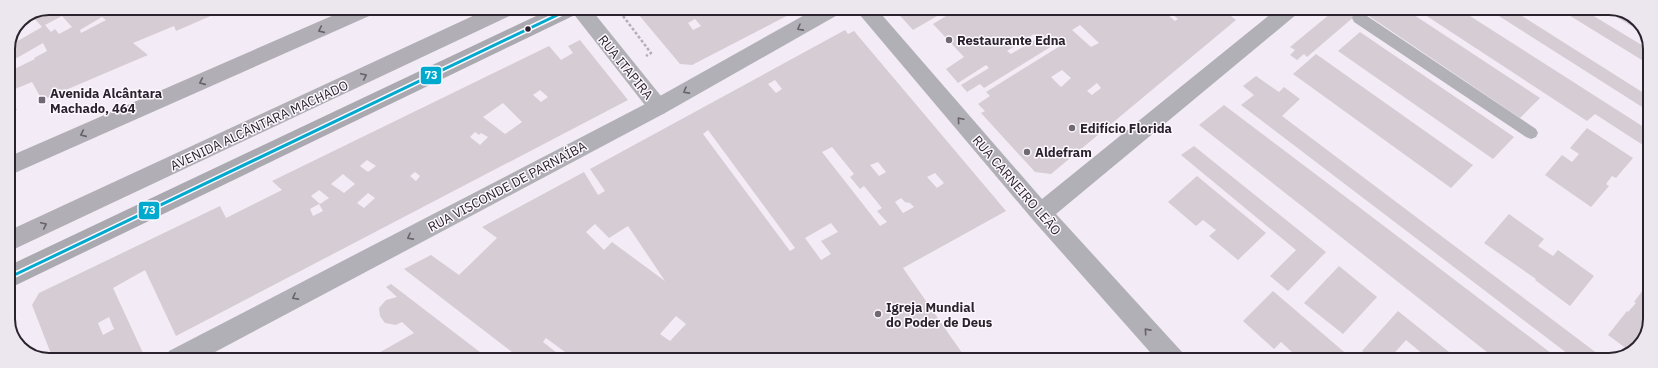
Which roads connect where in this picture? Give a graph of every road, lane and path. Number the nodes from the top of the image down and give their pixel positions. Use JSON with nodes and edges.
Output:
{"nodes":[{"id":1,"x":353,"y":15,"type":"edge"},
{"id":2,"x":494,"y":15,"type":"edge"},
{"id":3,"x":557,"y":15,"type":"edge"},
{"id":4,"x":585,"y":15,"type":"edge"},
{"id":5,"x":821,"y":15,"type":"edge"},
{"id":6,"x":870,"y":15,"type":"edge"},
{"id":7,"x":1283,"y":15,"type":"edge"},
{"id":8,"x":1359,"y":18,"type":"dead end"},
{"id":9,"x":658,"y":106,"type":"junction"},
{"id":10,"x":1531,"y":133,"type":"dead end"},
{"id":11,"x":15,"y":164,"type":"edge"},
{"id":12,"x":1040,"y":213,"type":"junction"},
{"id":13,"x":15,"y":239,"type":"edge"},
{"id":14,"x":15,"y":275,"type":"edge"},
{"id":15,"x":191,"y":353,"type":"edge"},
{"id":16,"x":1167,"y":353,"type":"edge"}],
"edges":[{"from":1,"to":11,"type":"highway","one_way":true},
{"from":13,"to":2,"type":"highway","name":"AVENIDA ALCÂNTARA MACHADO","one_way":true},
{"from":3,"to":14,"type":"main road"},
{"from":4,"to":9,"type":"street","name":"RUA ITAPIRA"},
{"from":5,"to":9,"type":"street","name":"RUA VISCONDE DE PARNAÍBA","one_way":true},
{"from":12,"to":6,"type":"street","name":"RUA CARNEIRO LEÃO","one_way":true},
{"from":7,"to":12,"type":"street"},
{"from":8,"to":10,"type":"lane"},
{"from":9,"to":15,"type":"street","name":"RUA VISCONDE DE PARNAÍBA","one_way":true},
{"from":16,"to":12,"type":"street","name":"RUA CARNEIRO LEÃO","one_way":true}]}
